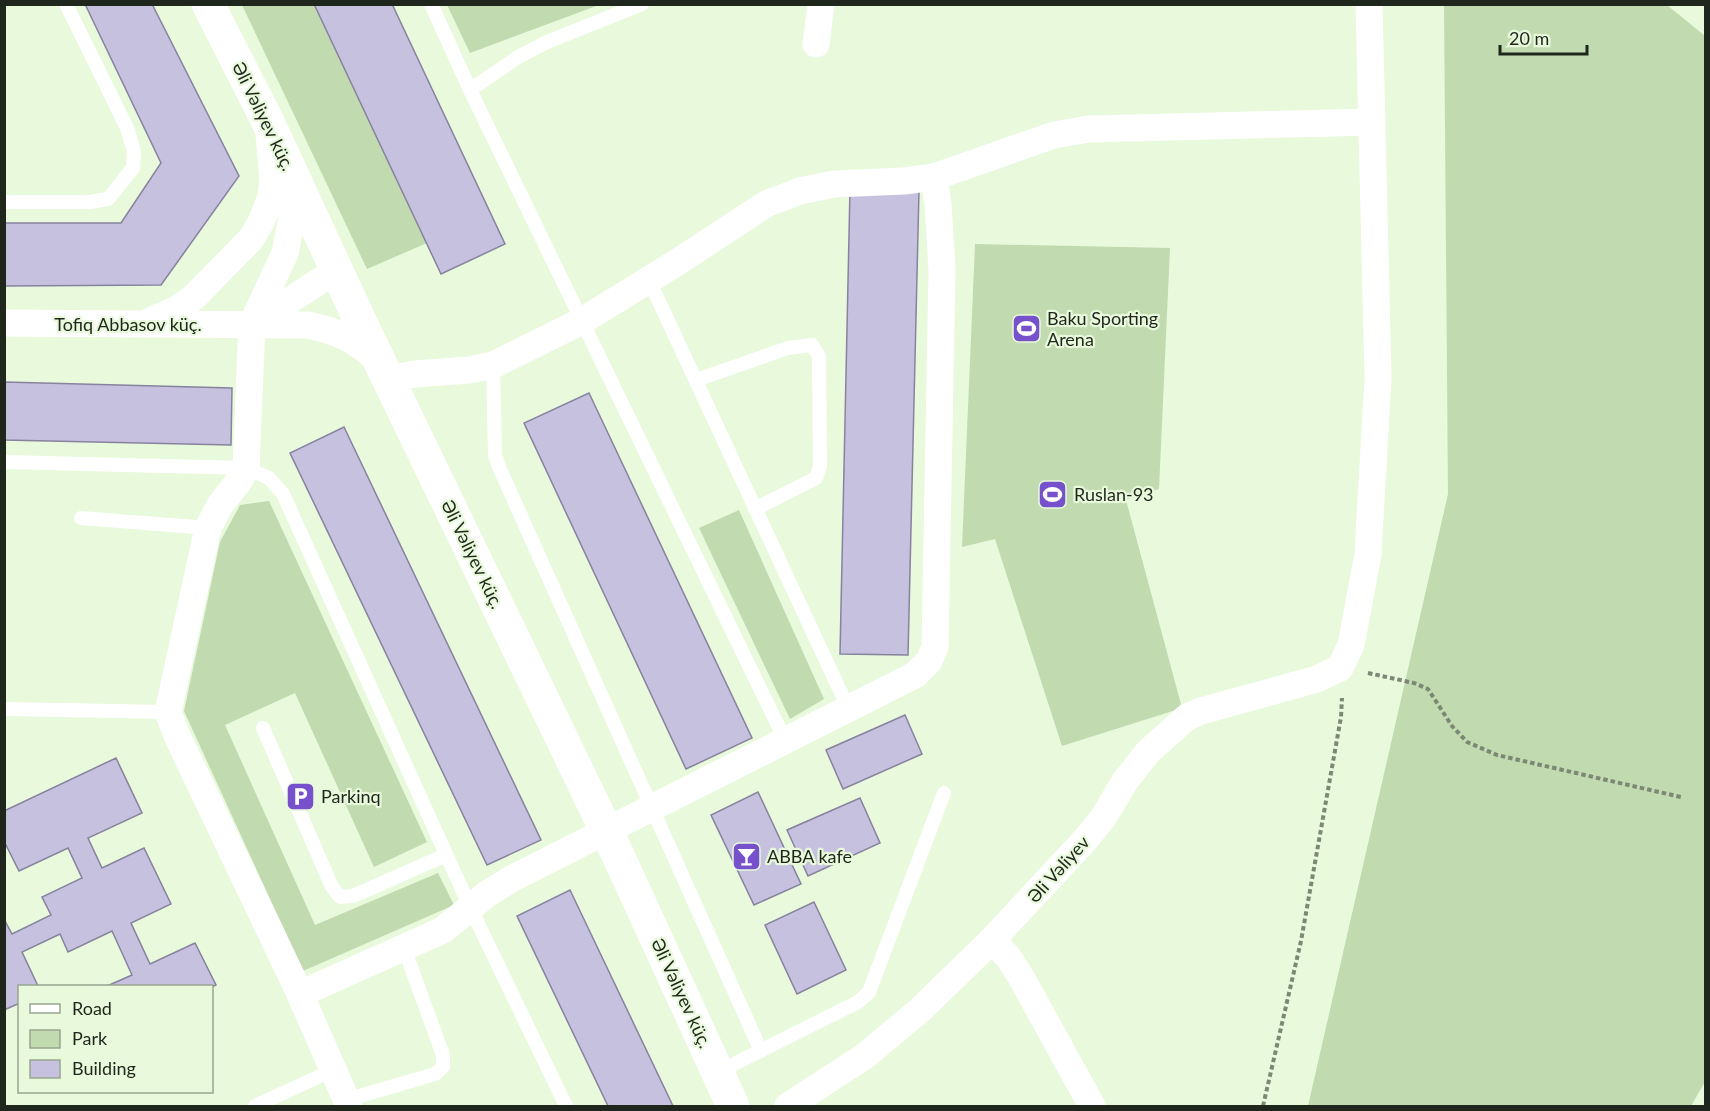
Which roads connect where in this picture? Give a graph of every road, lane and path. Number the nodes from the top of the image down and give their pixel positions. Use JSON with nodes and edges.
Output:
{"nodes":[{"id":1,"x":66,"y":4,"type":"edge"},
{"id":2,"x":208,"y":4,"type":"edge"},
{"id":3,"x":431,"y":4,"type":"edge"},
{"id":4,"x":642,"y":4,"type":"edge"},
{"id":5,"x":821,"y":4,"type":"edge"},
{"id":6,"x":1370,"y":4,"type":"edge"},
{"id":7,"x":816,"y":44,"type":"dead end"},
{"id":8,"x":470,"y":90,"type":"junction"},
{"id":9,"x":268,"y":122,"type":"junction"},
{"id":10,"x":1372,"y":122,"type":"junction"},
{"id":11,"x":934,"y":177,"type":"junction"},
{"id":12,"x":294,"y":178,"type":"junction"},
{"id":13,"x":4,"y":202,"type":"edge"},
{"id":14,"x":337,"y":270,"type":"junction"},
{"id":15,"x":649,"y":280,"type":"junction"},
{"id":16,"x":582,"y":321,"type":"junction"},
{"id":17,"x":4,"y":323,"type":"edge"},
{"id":18,"x":146,"y":323,"type":"junction"},
{"id":19,"x":252,"y":324,"type":"junction"},
{"id":20,"x":493,"y":365,"type":"junction"},
{"id":21,"x":385,"y":371,"type":"junction"},
{"id":22,"x":696,"y":380,"type":"junction"},
{"id":23,"x":4,"y":462,"type":"edge"},
{"id":24,"x":246,"y":468,"type":"junction"},
{"id":25,"x":755,"y":509,"type":"junction"},
{"id":26,"x":81,"y":518,"type":"dead end"},
{"id":27,"x":208,"y":528,"type":"junction"},
{"id":28,"x":1340,"y":668,"type":"junction"},
{"id":29,"x":4,"y":709,"type":"edge"},
{"id":30,"x":849,"y":710,"type":"junction"},
{"id":31,"x":168,"y":712,"type":"junction"},
{"id":32,"x":263,"y":728,"type":"dead end"},
{"id":33,"x":786,"y":742,"type":"junction"},
{"id":34,"x":944,"y":793,"type":"dead end"},
{"id":35,"x":1681,"y":797,"type":"dead end"},
{"id":36,"x":652,"y":809,"type":"junction"},
{"id":37,"x":607,"y":832,"type":"junction"},
{"id":38,"x":446,"y":855,"type":"junction"},
{"id":39,"x":470,"y":907,"type":"junction"},
{"id":40,"x":992,"y":940,"type":"junction"},
{"id":41,"x":404,"y":948,"type":"junction"},
{"id":42,"x":300,"y":994,"type":"junction"},
{"id":43,"x":761,"y":1050,"type":"junction"},
{"id":44,"x":333,"y":1070,"type":"junction"},
{"id":45,"x":718,"y":1072,"type":"junction"},
{"id":46,"x":348,"y":1103,"type":"edge"},
{"id":47,"x":255,"y":1107,"type":"edge"},
{"id":48,"x":566,"y":1107,"type":"edge"},
{"id":49,"x":734,"y":1107,"type":"edge"},
{"id":50,"x":788,"y":1107,"type":"edge"},
{"id":51,"x":1092,"y":1107,"type":"edge"},
{"id":52,"x":1263,"y":1107,"type":"edge"}],
"edges":[{"from":1,"to":13,"type":"lane"},
{"from":2,"to":9,"type":"street","name":"Əli Vəliyev küç."},
{"from":3,"to":8,"type":"lane"},
{"from":4,"to":8,"type":"lane"},
{"from":5,"to":7,"type":"street"},
{"from":6,"to":10,"type":"street"},
{"from":8,"to":16,"type":"lane"},
{"from":9,"to":12,"type":"street","name":"Əli Vəliyev küç."},
{"from":9,"to":18,"type":"street"},
{"from":10,"to":11,"type":"street"},
{"from":10,"to":28,"type":"street"},
{"from":11,"to":15,"type":"street"},
{"from":11,"to":30,"type":"street"},
{"from":12,"to":14,"type":"street","name":"Əli Vəliyev küç."},
{"from":12,"to":19,"type":"street"},
{"from":14,"to":19,"type":"street"},
{"from":14,"to":21,"type":"street","name":"Əli Vəliyev küç."},
{"from":15,"to":16,"type":"street"},
{"from":15,"to":22,"type":"lane"},
{"from":16,"to":20,"type":"street"},
{"from":16,"to":33,"type":"lane"},
{"from":17,"to":18,"type":"street","name":"Tofiq Abbasov küç."},
{"from":18,"to":19,"type":"street","name":"Tofiq Abbasov küç."},
{"from":19,"to":21,"type":"street","name":"Tofiq Abbasov küç."},
{"from":19,"to":24,"type":"street"},
{"from":20,"to":21,"type":"street"},
{"from":20,"to":36,"type":"lane"},
{"from":21,"to":37,"type":"street","name":"Əli Vəliyev küç."},
{"from":22,"to":25,"type":"lane"},
{"from":22,"to":25,"type":"lane"},
{"from":23,"to":24,"type":"lane"},
{"from":24,"to":27,"type":"street"},
{"from":24,"to":38,"type":"lane"},
{"from":25,"to":30,"type":"lane"},
{"from":26,"to":27,"type":"lane"},
{"from":27,"to":31,"type":"street"},
{"from":28,"to":35,"type":"path"},
{"from":28,"to":40,"type":"street","name":"Əli Vəliyev"},
{"from":28,"to":52,"type":"path"},
{"from":29,"to":31,"type":"lane"},
{"from":30,"to":33,"type":"street"},
{"from":31,"to":42,"type":"street"},
{"from":32,"to":38,"type":"lane"},
{"from":33,"to":36,"type":"street"},
{"from":34,"to":43,"type":"lane"},
{"from":36,"to":37,"type":"street"},
{"from":36,"to":43,"type":"lane"},
{"from":37,"to":39,"type":"street"},
{"from":37,"to":45,"type":"street","name":"Əli Vəliyev küç."},
{"from":38,"to":39,"type":"lane"},
{"from":39,"to":41,"type":"street"},
{"from":39,"to":48,"type":"lane"},
{"from":40,"to":50,"type":"street","name":"Əli Vəliyev"},
{"from":40,"to":51,"type":"street"},
{"from":41,"to":42,"type":"street"},
{"from":41,"to":46,"type":"lane"},
{"from":42,"to":44,"type":"street"},
{"from":43,"to":45,"type":"lane"},
{"from":44,"to":46,"type":"street"},
{"from":44,"to":47,"type":"lane"},
{"from":45,"to":49,"type":"street","name":"Əli Vəliyev küç."}]}
